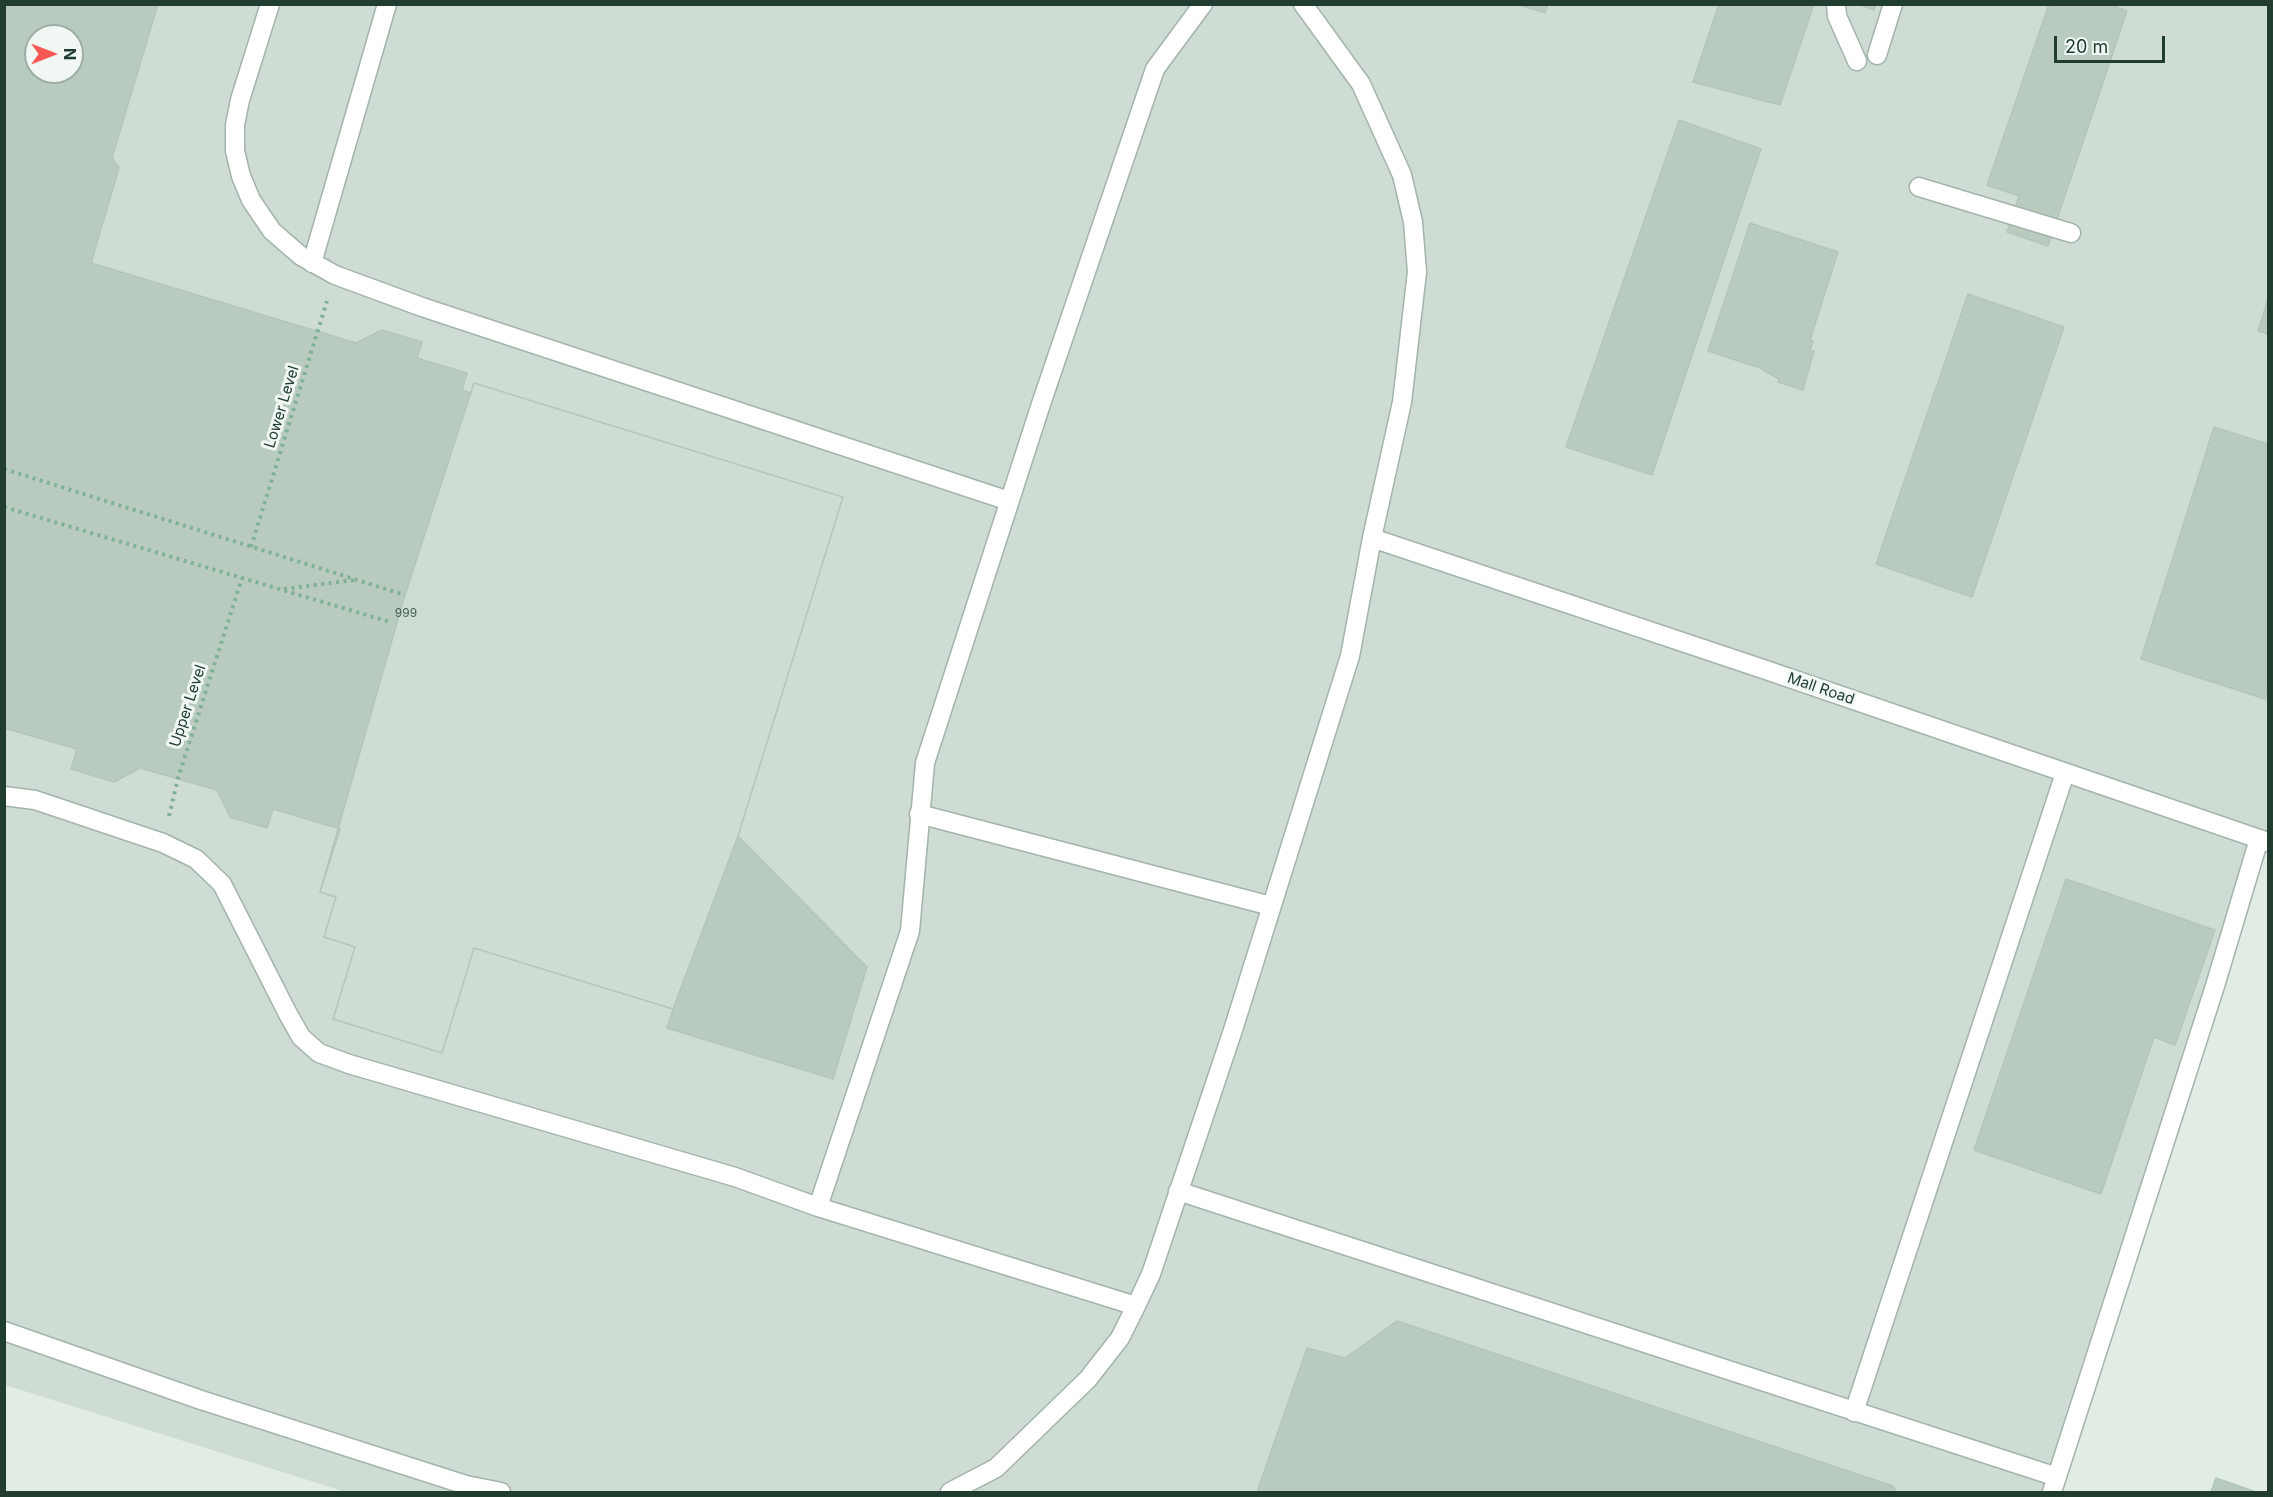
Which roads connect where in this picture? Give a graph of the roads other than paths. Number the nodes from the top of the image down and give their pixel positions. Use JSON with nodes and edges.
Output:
{"nodes":[{"id":1,"x":270,"y":4,"type":"edge"},
{"id":2,"x":387,"y":4,"type":"edge"},
{"id":3,"x":1203,"y":4,"type":"edge"},
{"id":4,"x":1302,"y":4,"type":"edge"},
{"id":5,"x":1836,"y":4,"type":"edge"},
{"id":6,"x":1893,"y":4,"type":"edge"},
{"id":7,"x":1877,"y":55,"type":"dead end"},
{"id":8,"x":1857,"y":61,"type":"dead end"},
{"id":9,"x":1919,"y":187,"type":"dead end"},
{"id":10,"x":2070,"y":233,"type":"dead end"},
{"id":11,"x":312,"y":263,"type":"junction"},
{"id":12,"x":1009,"y":501,"type":"junction"},
{"id":13,"x":1372,"y":538,"type":"junction"},
{"id":14,"x":2065,"y":773,"type":"junction"},
{"id":15,"x":4,"y":796,"type":"edge"},
{"id":16,"x":919,"y":814,"type":"junction"},
{"id":17,"x":2264,"y":840,"type":"edge"},
{"id":18,"x":1271,"y":906,"type":"junction"},
{"id":19,"x":1178,"y":1191,"type":"junction"},
{"id":20,"x":818,"y":1207,"type":"junction"},
{"id":21,"x":1136,"y":1306,"type":"junction"},
{"id":22,"x":4,"y":1332,"type":"edge"},
{"id":23,"x":1854,"y":1412,"type":"junction"},
{"id":24,"x":2054,"y":1485,"type":"edge"},
{"id":25,"x":501,"y":1492,"type":"edge"},
{"id":26,"x":950,"y":1492,"type":"edge"}],
"edges":[{"from":1,"to":11,"type":"street"},
{"from":2,"to":11,"type":"street"},
{"from":3,"to":12,"type":"street"},
{"from":4,"to":13,"type":"street"},
{"from":5,"to":8,"type":"street"},
{"from":6,"to":7,"type":"street"},
{"from":9,"to":10,"type":"street"},
{"from":11,"to":12,"type":"street"},
{"from":12,"to":16,"type":"street"},
{"from":13,"to":14,"type":"street","name":"Mall Road"},
{"from":13,"to":18,"type":"street"},
{"from":14,"to":17,"type":"street","name":"Mall Road"},
{"from":14,"to":23,"type":"street"},
{"from":15,"to":20,"type":"street"},
{"from":16,"to":18,"type":"street"},
{"from":16,"to":20,"type":"street"},
{"from":17,"to":24,"type":"street"},
{"from":18,"to":19,"type":"street"},
{"from":19,"to":21,"type":"street"},
{"from":19,"to":23,"type":"street"},
{"from":20,"to":21,"type":"street"},
{"from":21,"to":26,"type":"street"},
{"from":22,"to":25,"type":"street"},
{"from":23,"to":24,"type":"street"}]}
